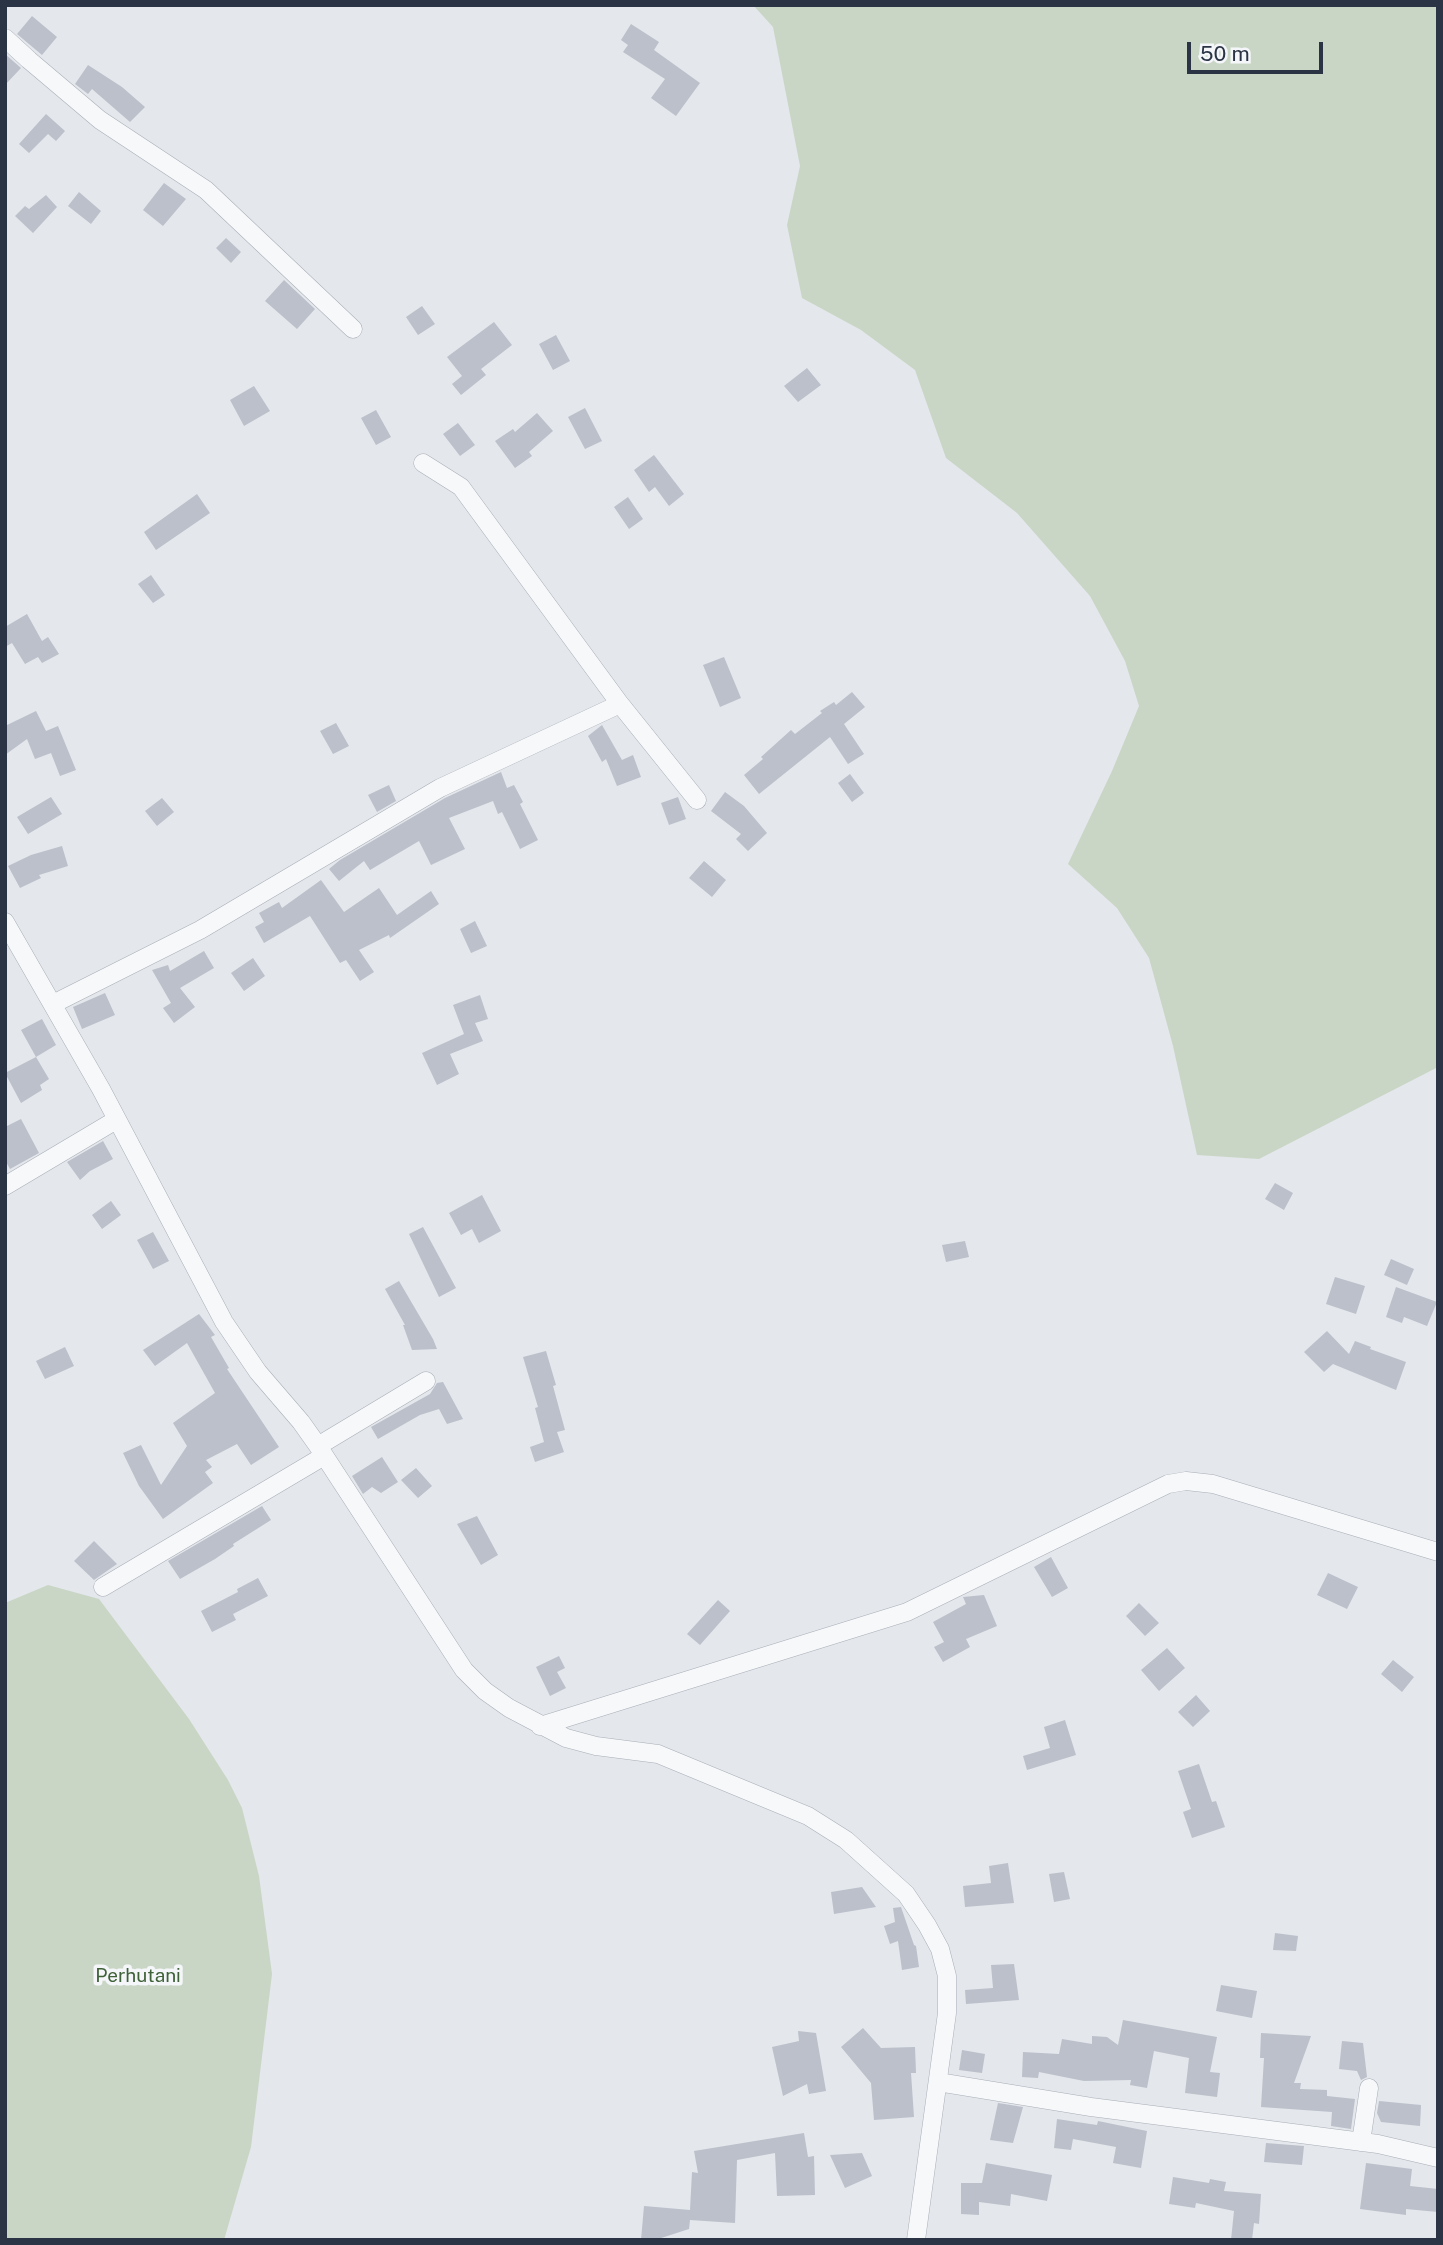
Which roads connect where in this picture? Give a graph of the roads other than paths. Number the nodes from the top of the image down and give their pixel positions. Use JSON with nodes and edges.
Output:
{"nodes":[{"id":1,"x":5,"y":38,"type":"edge"},
{"id":2,"x":353,"y":329,"type":"dead end"},
{"id":3,"x":423,"y":463,"type":"dead end"},
{"id":4,"x":620,"y":704,"type":"junction"},
{"id":5,"x":697,"y":800,"type":"dead end"},
{"id":6,"x":5,"y":922,"type":"edge"},
{"id":7,"x":53,"y":1004,"type":"junction"},
{"id":8,"x":116,"y":1120,"type":"junction"},
{"id":9,"x":5,"y":1186,"type":"edge"},
{"id":10,"x":426,"y":1381,"type":"dead end"},
{"id":11,"x":321,"y":1451,"type":"junction"},
{"id":12,"x":1438,"y":1552,"type":"edge"},
{"id":13,"x":103,"y":1587,"type":"dead end"},
{"id":14,"x":540,"y":1726,"type":"junction"},
{"id":15,"x":938,"y":2082,"type":"junction"},
{"id":16,"x":1369,"y":2088,"type":"dead end"},
{"id":17,"x":1361,"y":2142,"type":"junction"},
{"id":18,"x":1438,"y":2158,"type":"edge"},
{"id":19,"x":916,"y":2240,"type":"edge"}],
"edges":[{"from":1,"to":2,"type":"street"},
{"from":3,"to":4,"type":"street"},
{"from":4,"to":5,"type":"street"},
{"from":4,"to":7,"type":"street"},
{"from":6,"to":7,"type":"street"},
{"from":7,"to":8,"type":"street"},
{"from":8,"to":9,"type":"street"},
{"from":8,"to":11,"type":"street"},
{"from":10,"to":11,"type":"street"},
{"from":11,"to":13,"type":"street"},
{"from":11,"to":14,"type":"street"},
{"from":12,"to":14,"type":"street"},
{"from":14,"to":15,"type":"street"},
{"from":15,"to":17,"type":"street"},
{"from":15,"to":19,"type":"street"},
{"from":16,"to":17,"type":"street"},
{"from":17,"to":18,"type":"street"}]}
